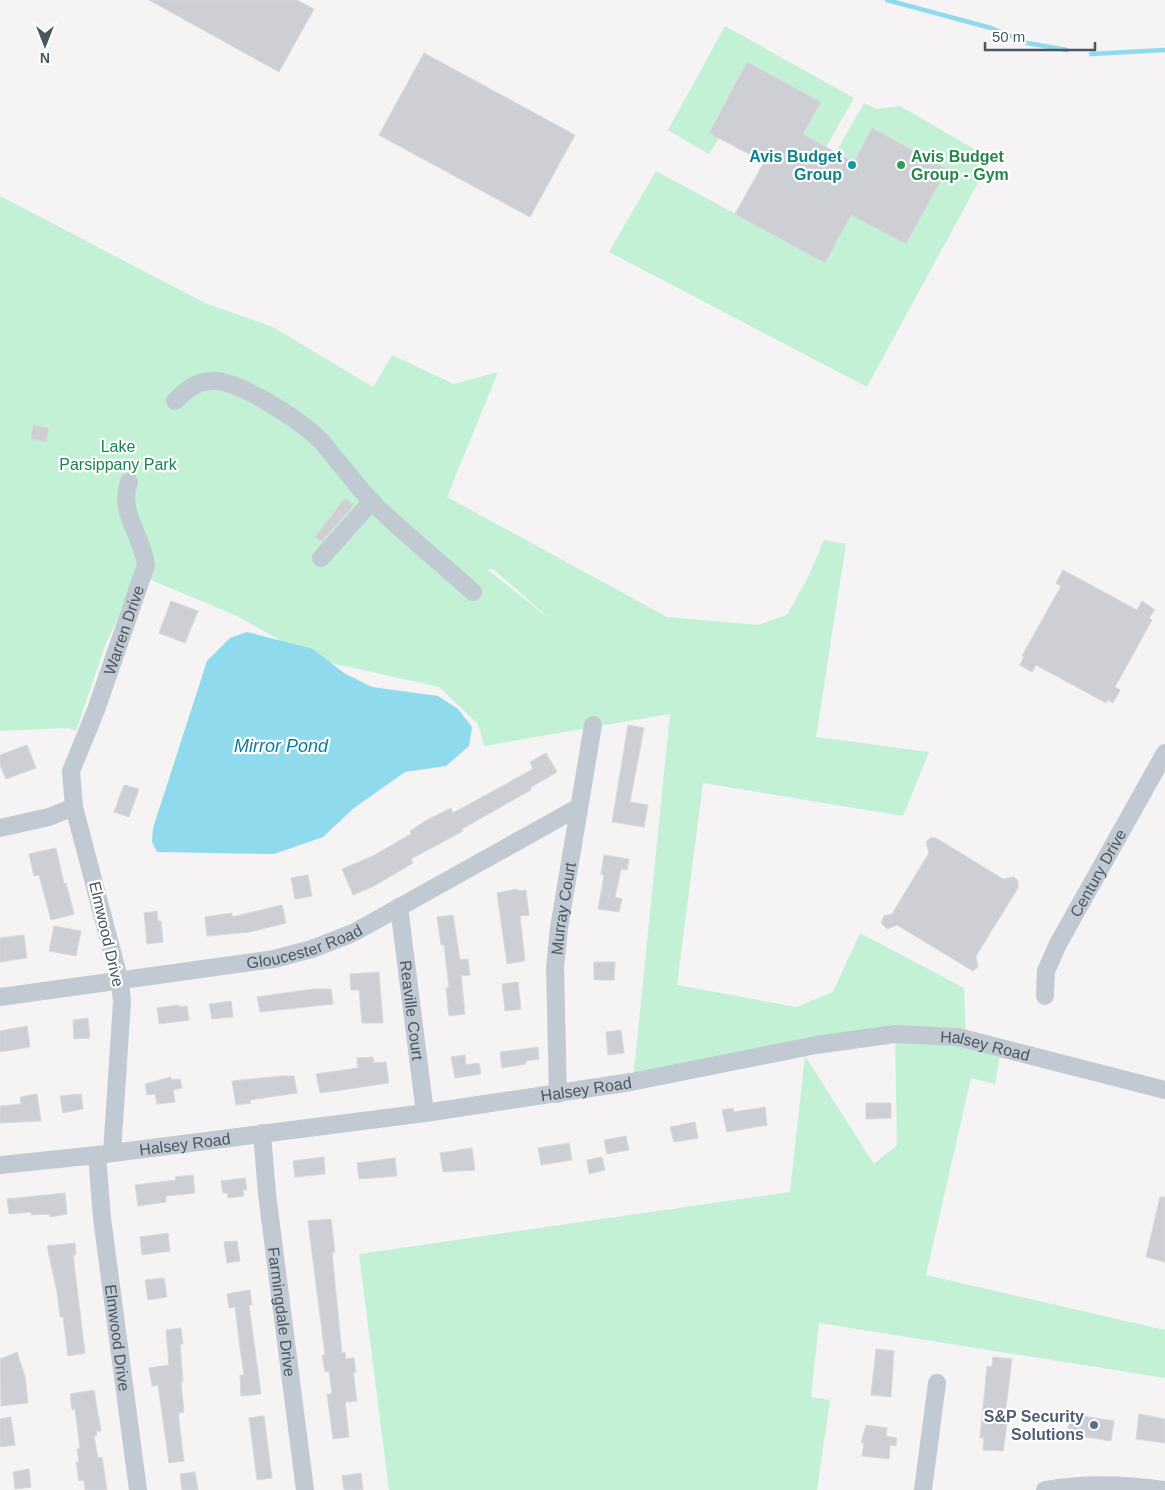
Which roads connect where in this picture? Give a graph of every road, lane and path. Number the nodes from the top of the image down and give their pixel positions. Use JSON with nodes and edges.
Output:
{"nodes":[{"id":1,"x":175,"y":401,"type":"dead end"},
{"id":2,"x":129,"y":482,"type":"dead end"},
{"id":3,"x":372,"y":501,"type":"junction"},
{"id":4,"x":321,"y":558,"type":"dead end"},
{"id":5,"x":473,"y":592,"type":"dead end"},
{"id":6,"x":593,"y":725,"type":"dead end"},
{"id":7,"x":1165,"y":753,"type":"edge"},
{"id":8,"x":71,"y":777,"type":"joint"},
{"id":9,"x":74,"y":807,"type":"junction"},
{"id":10,"x":579,"y":807,"type":"junction"},
{"id":11,"x":0,"y":828,"type":"edge"},
{"id":12,"x":399,"y":907,"type":"junction"},
{"id":13,"x":120,"y":982,"type":"junction"},
{"id":14,"x":1045,"y":996,"type":"dead end"},
{"id":15,"x":0,"y":997,"type":"edge"},
{"id":16,"x":1165,"y":1090,"type":"edge"},
{"id":17,"x":558,"y":1094,"type":"junction"},
{"id":18,"x":425,"y":1113,"type":"junction"},
{"id":19,"x":262,"y":1133,"type":"junction"},
{"id":20,"x":104,"y":1154,"type":"junction"},
{"id":21,"x":0,"y":1165,"type":"edge"},
{"id":22,"x":937,"y":1383,"type":"dead end"},
{"id":23,"x":138,"y":1490,"type":"edge"},
{"id":24,"x":305,"y":1490,"type":"edge"},
{"id":25,"x":923,"y":1490,"type":"edge"},
{"id":26,"x":1045,"y":1490,"type":"edge"},
{"id":27,"x":1164,"y":1490,"type":"edge"}],
"edges":[{"from":1,"to":3,"type":"street"},
{"from":2,"to":8,"type":"street","name":"Warren Drive"},
{"from":3,"to":4,"type":"street"},
{"from":3,"to":5,"type":"street"},
{"from":6,"to":10,"type":"street","name":"Murray Court"},
{"from":7,"to":14,"type":"street","name":"Century Drive"},
{"from":8,"to":9,"type":"street","name":"Elmwood Drive"},
{"from":9,"to":11,"type":"street"},
{"from":9,"to":13,"type":"street","name":"Elmwood Drive"},
{"from":10,"to":12,"type":"street","name":"Gloucester Road"},
{"from":10,"to":17,"type":"street","name":"Murray Court"},
{"from":12,"to":13,"type":"street","name":"Gloucester Road"},
{"from":12,"to":18,"type":"street","name":"Reaville Court"},
{"from":13,"to":15,"type":"street","name":"Gloucester Road"},
{"from":13,"to":20,"type":"street","name":"Elmwood Drive"},
{"from":16,"to":17,"type":"street","name":"Halsey Road"},
{"from":17,"to":18,"type":"street","name":"Halsey Road"},
{"from":18,"to":19,"type":"street","name":"Halsey Road"},
{"from":19,"to":20,"type":"street","name":"Halsey Road"},
{"from":19,"to":24,"type":"street","name":"Farmingdale Drive"},
{"from":20,"to":21,"type":"street","name":"Halsey Road"},
{"from":20,"to":23,"type":"street","name":"Elmwood Drive"},
{"from":22,"to":25,"type":"street"},
{"from":26,"to":27,"type":"street"}]}
